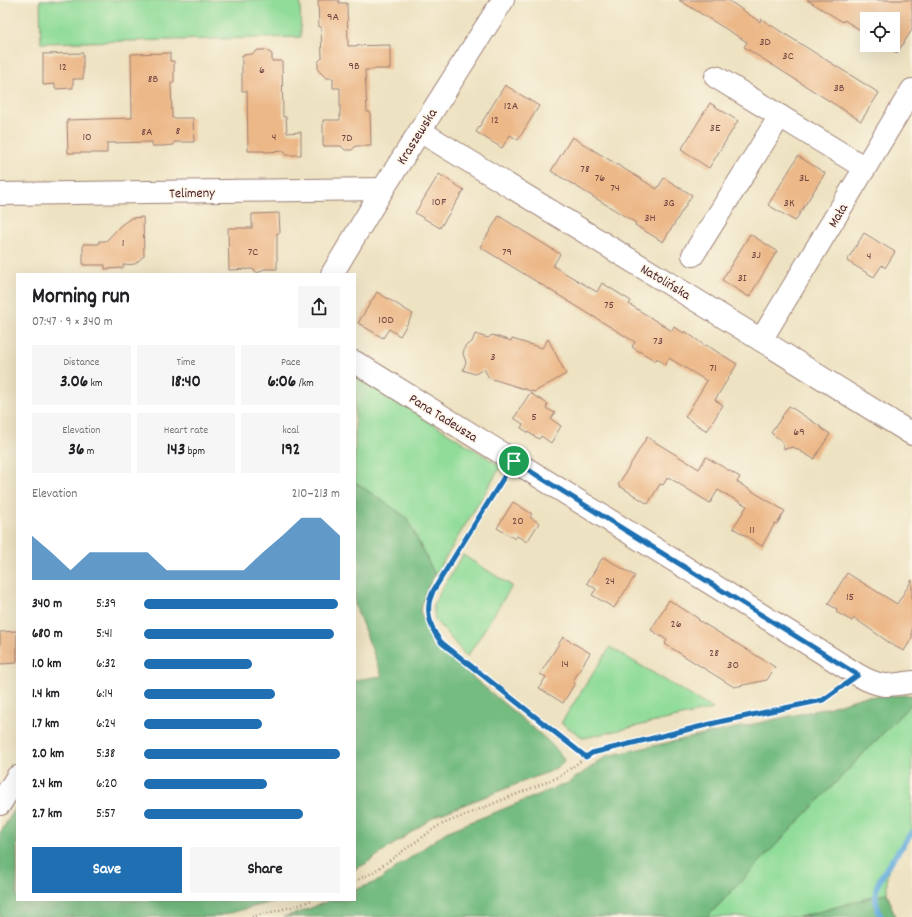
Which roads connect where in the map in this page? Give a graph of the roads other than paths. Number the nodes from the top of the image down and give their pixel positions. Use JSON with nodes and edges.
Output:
{"nodes":[{"id":1,"x":503,"y":0,"type":"edge"},
{"id":2,"x":716,"y":77,"type":"dead end"},
{"id":3,"x":912,"y":90,"type":"edge"},
{"id":4,"x":780,"y":116,"type":"junction"},
{"id":5,"x":420,"y":131,"type":"junction"},
{"id":6,"x":865,"y":168,"type":"junction"},
{"id":7,"x":383,"y":189,"type":"junction"},
{"id":8,"x":0,"y":194,"type":"edge"},
{"id":9,"x":693,"y":255,"type":"dead end"},
{"id":10,"x":333,"y":273,"type":"edge"},
{"id":11,"x":761,"y":340,"type":"junction"},
{"id":12,"x":356,"y":363,"type":"edge"},
{"id":13,"x":912,"y":434,"type":"edge"},
{"id":14,"x":912,"y":682,"type":"edge"},
{"id":15,"x":16,"y":779,"type":"edge"},
{"id":16,"x":0,"y":804,"type":"edge"}],
"edges":[{"from":1,"to":5,"type":"street","name":"Kraszewska"},
{"from":2,"to":4,"type":"street"},
{"from":3,"to":6,"type":"street","name":"Mała"},
{"from":4,"to":6,"type":"street"},
{"from":4,"to":9,"type":"street"},
{"from":5,"to":7,"type":"street","name":"Kraszewska"},
{"from":5,"to":11,"type":"street","name":"Natolińska"},
{"from":6,"to":11,"type":"street","name":"Mała"},
{"from":7,"to":8,"type":"street","name":"Telimeny"},
{"from":7,"to":10,"type":"street","name":"Kraszewska"},
{"from":11,"to":13,"type":"street","name":"Natolińska"},
{"from":12,"to":14,"type":"street","name":"Pana Tadeusza"},
{"from":15,"to":16,"type":"street"}]}
